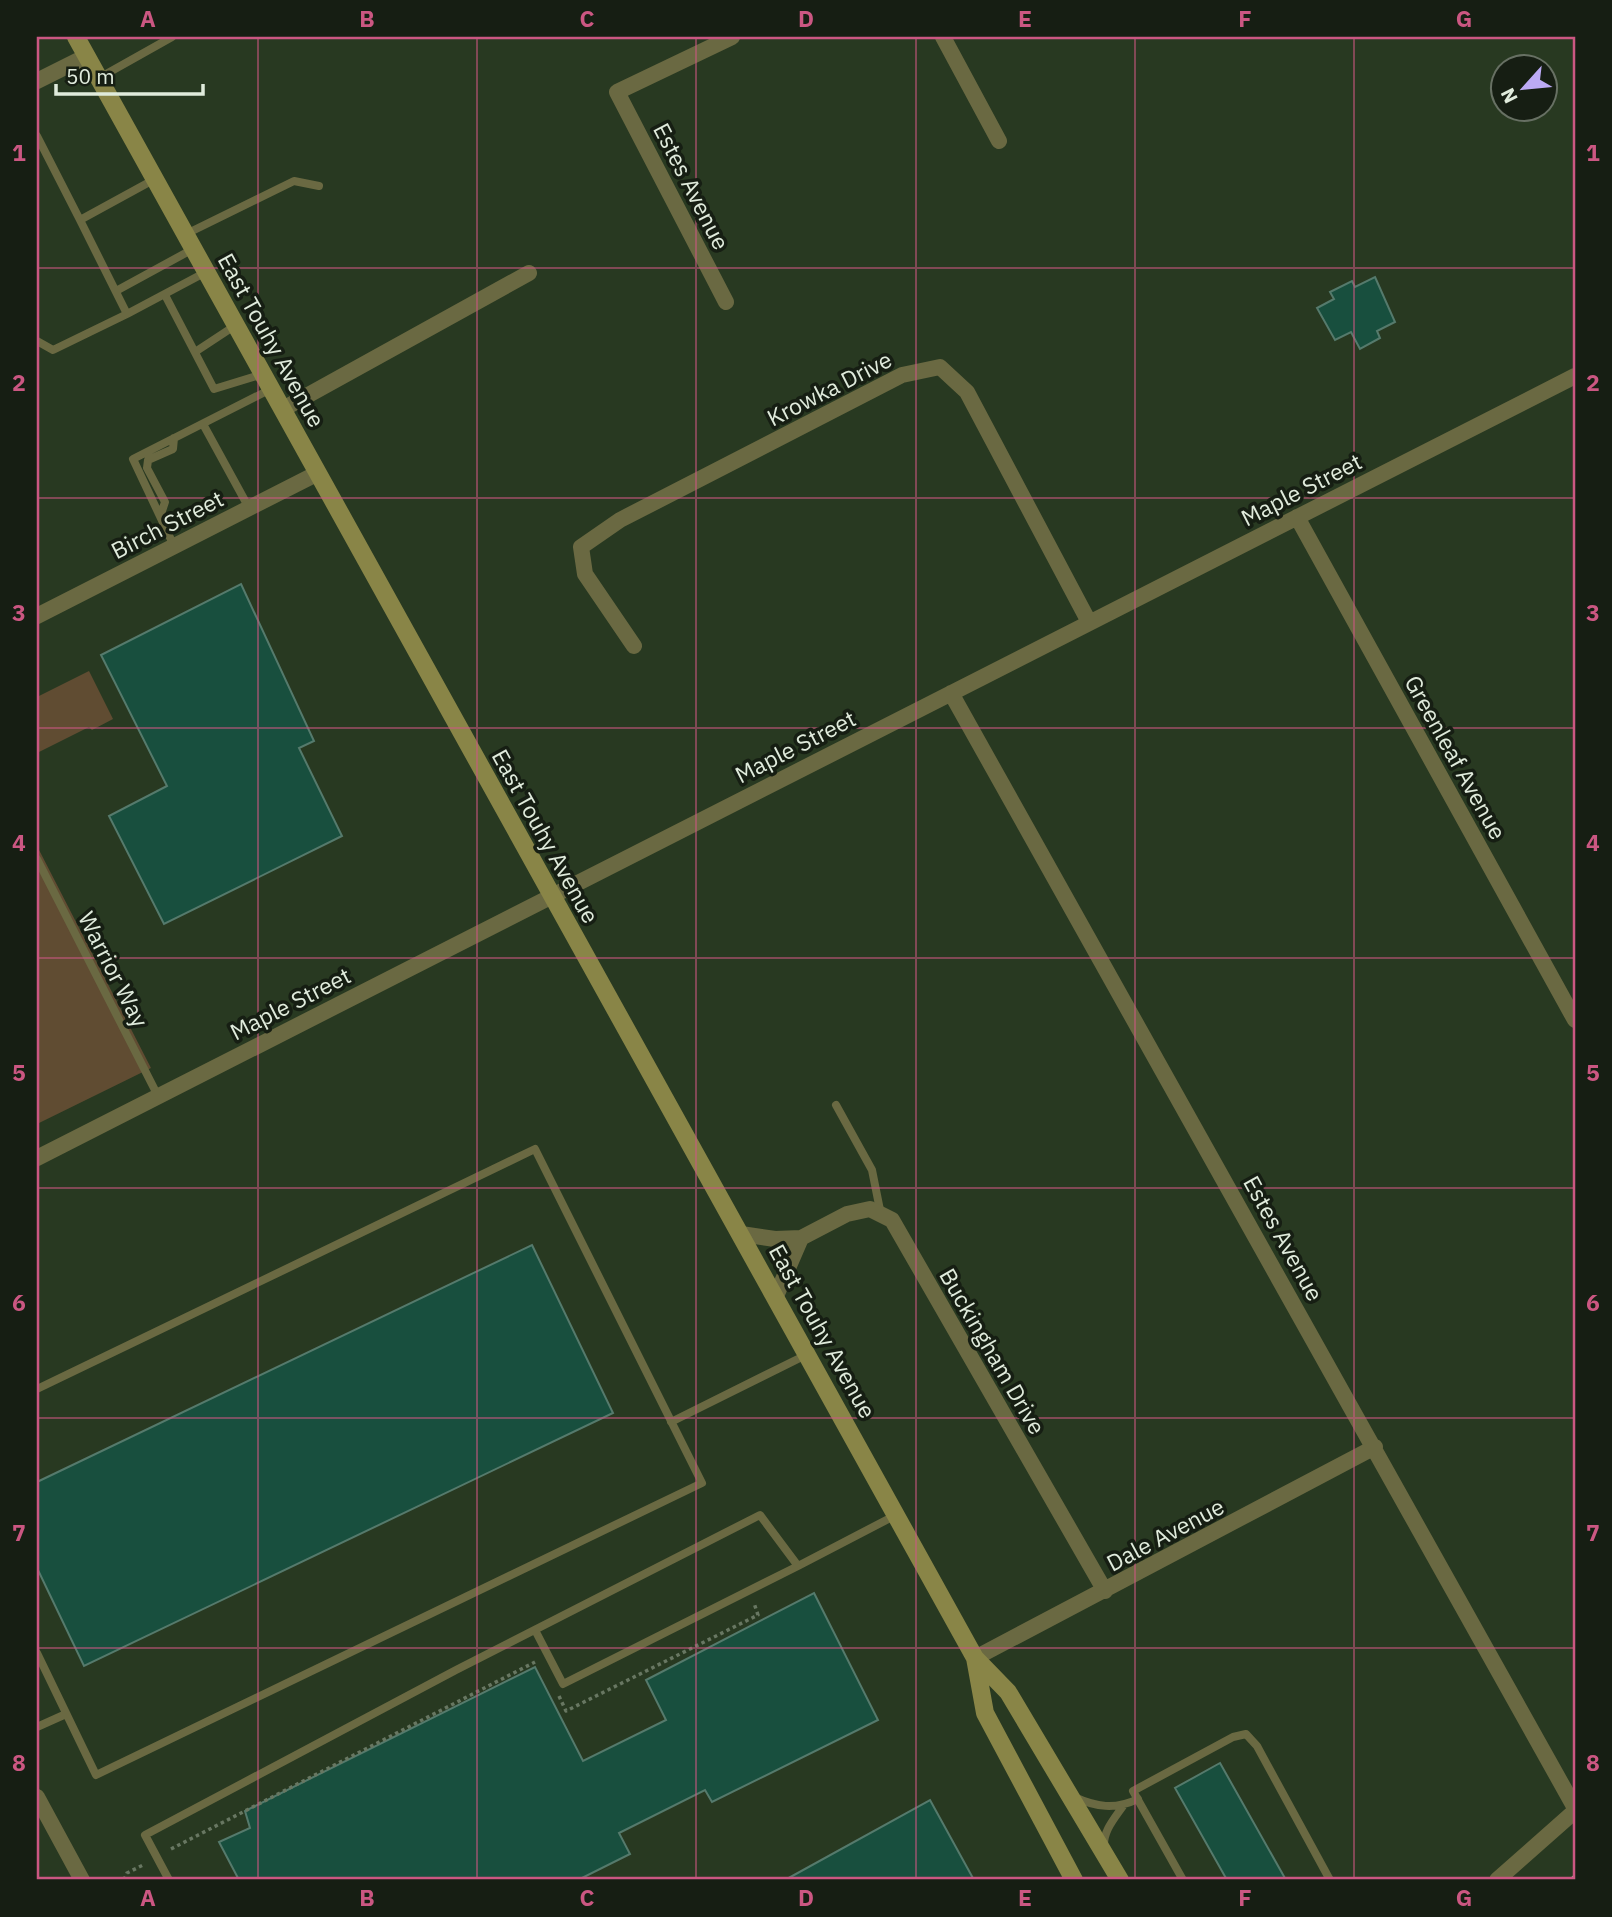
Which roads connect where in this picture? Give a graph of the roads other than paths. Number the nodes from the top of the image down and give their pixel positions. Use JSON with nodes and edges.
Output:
{"nodes":[{"id":1,"x":76,"y":37,"type":"edge"},
{"id":2,"x":172,"y":37,"type":"edge"},
{"id":3,"x":732,"y":37,"type":"edge"},
{"id":4,"x":943,"y":37,"type":"edge"},
{"id":5,"x":87,"y":56,"type":"junction"},
{"id":6,"x":99,"y":78,"type":"junction"},
{"id":7,"x":37,"y":81,"type":"edge"},
{"id":8,"x":37,"y":136,"type":"edge"},
{"id":9,"x":999,"y":141,"type":"dead end"},
{"id":10,"x":155,"y":179,"type":"junction"},
{"id":11,"x":319,"y":186,"type":"dead end"},
{"id":12,"x":80,"y":220,"type":"junction"},
{"id":13,"x":190,"y":241,"type":"junction"},
{"id":14,"x":207,"y":272,"type":"junction"},
{"id":15,"x":529,"y":273,"type":"dead end"},
{"id":16,"x":116,"y":291,"type":"junction"},
{"id":17,"x":165,"y":295,"type":"junction"},
{"id":18,"x":726,"y":302,"type":"dead end"},
{"id":19,"x":127,"y":314,"type":"junction"},
{"id":20,"x":236,"y":325,"type":"junction"},
{"id":21,"x":37,"y":341,"type":"edge"},
{"id":22,"x":195,"y":352,"type":"junction"},
{"id":23,"x":1575,"y":376,"type":"edge"},
{"id":24,"x":267,"y":382,"type":"junction"},
{"id":25,"x":283,"y":409,"type":"junction"},
{"id":26,"x":203,"y":424,"type":"junction"},
{"id":27,"x":174,"y":438,"type":"junction"},
{"id":28,"x":318,"y":473,"type":"junction"},
{"id":29,"x":249,"y":508,"type":"junction"},
{"id":30,"x":160,"y":514,"type":"junction"},
{"id":31,"x":1297,"y":517,"type":"junction"},
{"id":32,"x":174,"y":546,"type":"junction"},
{"id":33,"x":37,"y":616,"type":"edge"},
{"id":34,"x":1090,"y":622,"type":"junction"},
{"id":35,"x":634,"y":646,"type":"dead end"},
{"id":36,"x":951,"y":693,"type":"junction"},
{"id":37,"x":37,"y":859,"type":"edge"},
{"id":38,"x":551,"y":895,"type":"junction"},
{"id":39,"x":1575,"y":1020,"type":"edge"},
{"id":40,"x":158,"y":1096,"type":"junction"},
{"id":41,"x":836,"y":1105,"type":"dead end"},
{"id":42,"x":37,"y":1158,"type":"edge"},
{"id":43,"x":881,"y":1214,"type":"junction"},
{"id":44,"x":741,"y":1234,"type":"junction"},
{"id":45,"x":801,"y":1238,"type":"junction"},
{"id":46,"x":776,"y":1296,"type":"junction"},
{"id":47,"x":808,"y":1354,"type":"junction"},
{"id":48,"x":37,"y":1389,"type":"edge"},
{"id":49,"x":671,"y":1422,"type":"junction"},
{"id":50,"x":1376,"y":1447,"type":"junction"},
{"id":51,"x":896,"y":1515,"type":"junction"},
{"id":52,"x":798,"y":1566,"type":"junction"},
{"id":53,"x":1105,"y":1591,"type":"junction"},
{"id":54,"x":535,"y":1630,"type":"junction"},
{"id":55,"x":37,"y":1653,"type":"edge"},
{"id":56,"x":975,"y":1658,"type":"junction"},
{"id":57,"x":66,"y":1714,"type":"junction"},
{"id":58,"x":37,"y":1727,"type":"edge"},
{"id":59,"x":1071,"y":1796,"type":"junction"},
{"id":60,"x":37,"y":1797,"type":"edge"},
{"id":61,"x":1138,"y":1799,"type":"junction"},
{"id":62,"x":1123,"y":1806,"type":"junction"},
{"id":63,"x":1575,"y":1809,"type":"edge"},
{"id":64,"x":1105,"y":1854,"type":"junction"},
{"id":65,"x":82,"y":1880,"type":"edge"},
{"id":66,"x":169,"y":1880,"type":"edge"},
{"id":67,"x":1074,"y":1880,"type":"edge"},
{"id":68,"x":1120,"y":1880,"type":"edge"},
{"id":69,"x":1183,"y":1880,"type":"edge"},
{"id":70,"x":1330,"y":1880,"type":"edge"},
{"id":71,"x":1497,"y":1880,"type":"edge"}],
"edges":[{"from":1,"to":5,"type":"main road","name":"East Touhy Avenue"},
{"from":2,"to":6,"type":"lane"},
{"from":3,"to":18,"type":"street","name":"Estes Avenue"},
{"from":4,"to":9,"type":"street"},
{"from":5,"to":6,"type":"main road","name":"East Touhy Avenue"},
{"from":5,"to":7,"type":"street"},
{"from":6,"to":10,"type":"main road","name":"East Touhy Avenue"},
{"from":8,"to":12,"type":"lane"},
{"from":10,"to":12,"type":"lane"},
{"from":10,"to":13,"type":"main road","name":"East Touhy Avenue"},
{"from":11,"to":13,"type":"lane"},
{"from":12,"to":16,"type":"lane"},
{"from":13,"to":14,"type":"main road","name":"East Touhy Avenue"},
{"from":13,"to":16,"type":"lane"},
{"from":14,"to":17,"type":"lane"},
{"from":14,"to":20,"type":"main road","name":"East Touhy Avenue"},
{"from":15,"to":25,"type":"street"},
{"from":16,"to":19,"type":"lane"},
{"from":17,"to":19,"type":"lane"},
{"from":17,"to":22,"type":"lane"},
{"from":19,"to":21,"type":"lane"},
{"from":20,"to":22,"type":"lane"},
{"from":20,"to":24,"type":"main road","name":"East Touhy Avenue"},
{"from":22,"to":24,"type":"lane"},
{"from":23,"to":31,"type":"street","name":"Maple Street"},
{"from":24,"to":25,"type":"main road","name":"East Touhy Avenue"},
{"from":24,"to":26,"type":"lane"},
{"from":25,"to":28,"type":"main road","name":"East Touhy Avenue"},
{"from":26,"to":27,"type":"lane"},
{"from":26,"to":29,"type":"lane"},
{"from":27,"to":30,"type":"lane"},
{"from":27,"to":30,"type":"lane"},
{"from":28,"to":29,"type":"street","name":"Birch Street"},
{"from":28,"to":38,"type":"main road","name":"East Touhy Avenue"},
{"from":29,"to":32,"type":"street","name":"Birch Street"},
{"from":30,"to":32,"type":"lane"},
{"from":31,"to":34,"type":"street","name":"Maple Street"},
{"from":31,"to":39,"type":"street","name":"Greenleaf Avenue"},
{"from":32,"to":33,"type":"street","name":"Birch Street"},
{"from":34,"to":35,"type":"street","name":"Krowka Drive"},
{"from":34,"to":36,"type":"street","name":"Maple Street"},
{"from":36,"to":38,"type":"street","name":"Maple Street"},
{"from":36,"to":50,"type":"street","name":"Estes Avenue"},
{"from":37,"to":40,"type":"lane","name":"Warrior Way"},
{"from":38,"to":40,"type":"street","name":"Maple Street"},
{"from":38,"to":44,"type":"main road","name":"East Touhy Avenue"},
{"from":40,"to":42,"type":"street","name":"Maple Street"},
{"from":41,"to":43,"type":"lane"},
{"from":43,"to":45,"type":"street"},
{"from":43,"to":53,"type":"street","name":"Buckingham Drive"},
{"from":44,"to":45,"type":"street"},
{"from":44,"to":46,"type":"main road","name":"East Touhy Avenue"},
{"from":45,"to":46,"type":"street"},
{"from":46,"to":47,"type":"main road","name":"East Touhy Avenue"},
{"from":47,"to":49,"type":"lane"},
{"from":47,"to":51,"type":"main road","name":"East Touhy Avenue"},
{"from":48,"to":49,"type":"lane"},
{"from":49,"to":57,"type":"lane"},
{"from":50,"to":53,"type":"street","name":"Dale Avenue"},
{"from":50,"to":63,"type":"street","name":"Estes Avenue"},
{"from":51,"to":52,"type":"lane"},
{"from":51,"to":56,"type":"main road","name":"East Touhy Avenue"},
{"from":52,"to":54,"type":"lane"},
{"from":52,"to":54,"type":"lane"},
{"from":53,"to":56,"type":"street","name":"Dale Avenue"},
{"from":54,"to":66,"type":"lane"},
{"from":55,"to":57,"type":"lane"},
{"from":56,"to":59,"type":"main road","name":"East Touhy Avenue"},
{"from":56,"to":67,"type":"main road","name":"East Touhy Avenue"},
{"from":57,"to":58,"type":"lane"},
{"from":59,"to":62,"type":"lane"},
{"from":59,"to":64,"type":"main road","name":"East Touhy Avenue"},
{"from":60,"to":65,"type":"street"},
{"from":61,"to":62,"type":"lane"},
{"from":61,"to":69,"type":"lane"},
{"from":61,"to":70,"type":"lane"},
{"from":62,"to":64,"type":"lane"},
{"from":63,"to":71,"type":"street"},
{"from":64,"to":68,"type":"main road","name":"East Touhy Avenue"}]}
